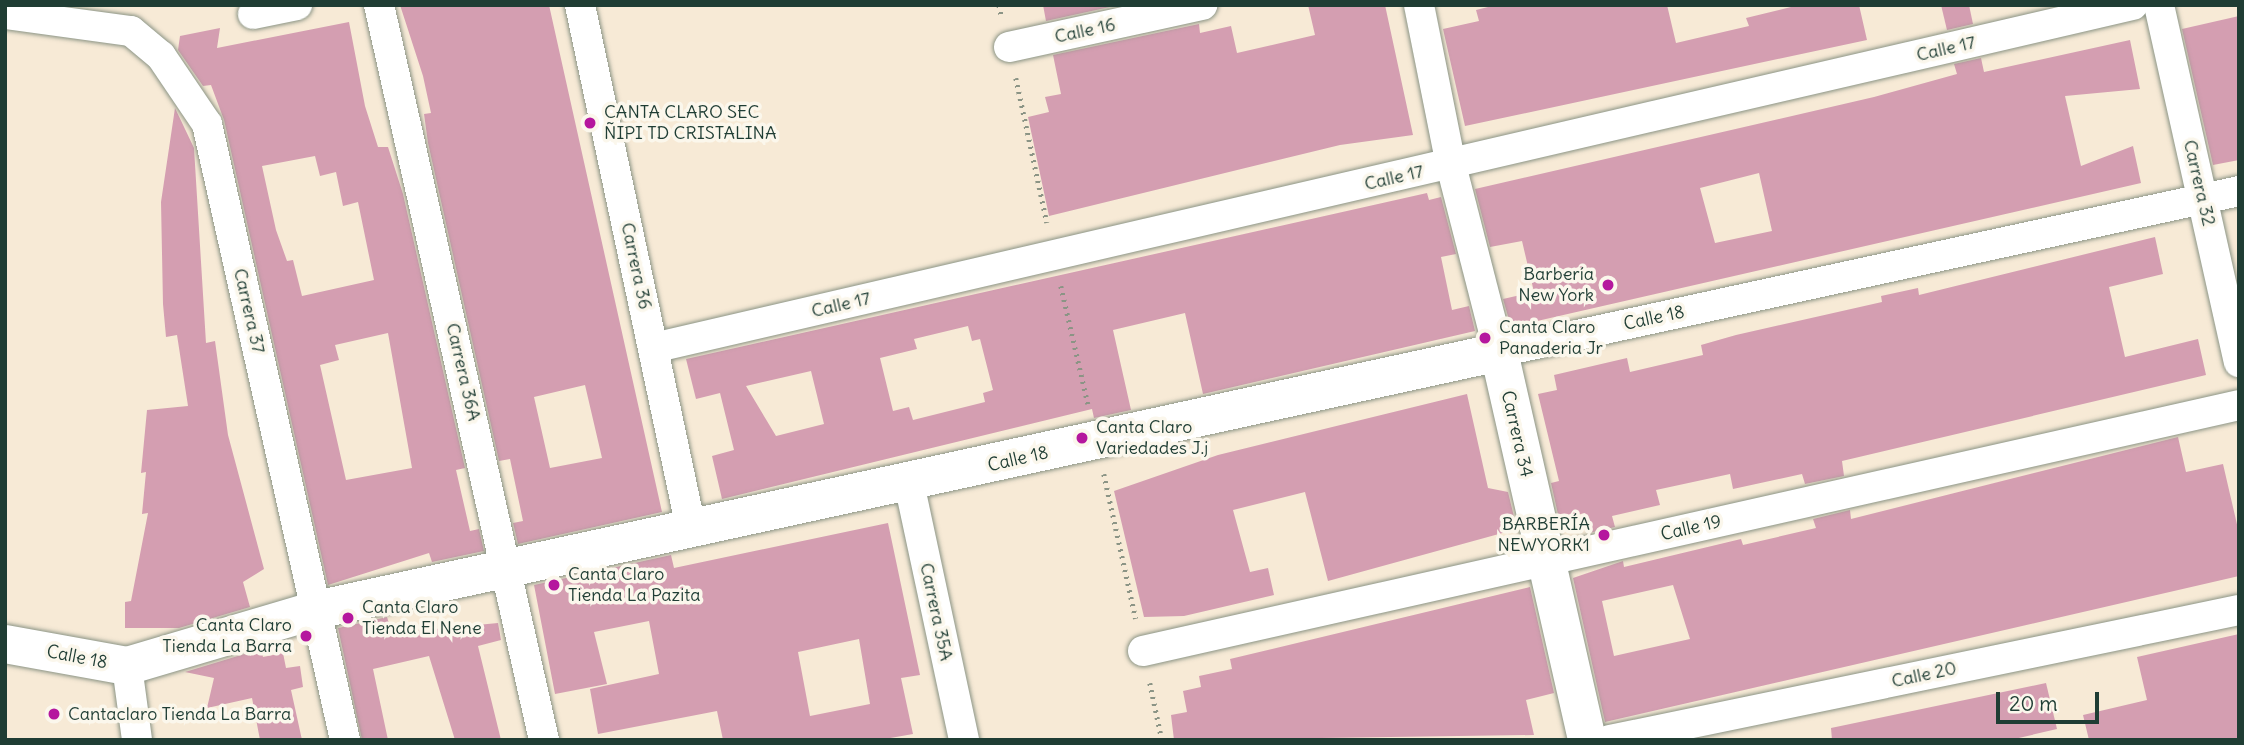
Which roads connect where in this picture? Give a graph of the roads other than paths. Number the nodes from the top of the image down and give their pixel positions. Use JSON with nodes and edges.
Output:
{"nodes":[{"id":1,"x":297,"y":5,"type":"edge"},
{"id":2,"x":379,"y":5,"type":"edge"},
{"id":3,"x":580,"y":5,"type":"edge"},
{"id":4,"x":1202,"y":5,"type":"edge"},
{"id":5,"x":1419,"y":5,"type":"edge"},
{"id":6,"x":2133,"y":5,"type":"edge"},
{"id":7,"x":2159,"y":5,"type":"edge"},
{"id":8,"x":5,"y":14,"type":"edge"},
{"id":9,"x":253,"y":14,"type":"dead end"},
{"id":10,"x":1009,"y":47,"type":"road end"},
{"id":11,"x":1451,"y":165,"type":"junction"},
{"id":12,"x":2239,"y":191,"type":"edge"},
{"id":13,"x":2203,"y":199,"type":"junction"},
{"id":14,"x":653,"y":348,"type":"junction"},
{"id":15,"x":1499,"y":352,"type":"junction"},
{"id":16,"x":2239,"y":362,"type":"edge"},
{"id":17,"x":2239,"y":405,"type":"edge"},
{"id":18,"x":909,"y":484,"type":"junction"},
{"id":19,"x":691,"y":528,"type":"junction"},
{"id":20,"x":1546,"y":560,"type":"junction"},
{"id":21,"x":507,"y":569,"type":"junction"},
{"id":22,"x":316,"y":610,"type":"junction"},
{"id":23,"x":2239,"y":610,"type":"edge"},
{"id":24,"x":5,"y":644,"type":"edge"},
{"id":25,"x":1143,"y":651,"type":"road end"},
{"id":26,"x":127,"y":666,"type":"junction"},
{"id":27,"x":137,"y":740,"type":"edge"},
{"id":28,"x":345,"y":740,"type":"edge"},
{"id":29,"x":544,"y":740,"type":"edge"},
{"id":30,"x":964,"y":740,"type":"edge"},
{"id":31,"x":1587,"y":740,"type":"edge"},
{"id":32,"x":1610,"y":740,"type":"edge"}],
"edges":[{"from":1,"to":9,"type":"street"},
{"from":2,"to":21,"type":"street","name":"Carrera 36A"},
{"from":3,"to":14,"type":"street","name":"Carrera 36"},
{"from":4,"to":10,"type":"street","name":"Calle 16"},
{"from":5,"to":11,"type":"street","name":"Carrera 34"},
{"from":6,"to":11,"type":"street","name":"Calle 17"},
{"from":7,"to":13,"type":"street","name":"Carrera 32"},
{"from":8,"to":22,"type":"street","name":"Carrera 37"},
{"from":11,"to":14,"type":"street","name":"Calle 17"},
{"from":11,"to":15,"type":"street","name":"Carrera 34"},
{"from":12,"to":13,"type":"street","name":"Calle 18"},
{"from":13,"to":15,"type":"street","name":"Calle 18"},
{"from":13,"to":16,"type":"street","name":"Carrera 32"},
{"from":14,"to":19,"type":"street","name":"Carrera 36"},
{"from":15,"to":18,"type":"street","name":"Calle 18"},
{"from":15,"to":20,"type":"street","name":"Carrera 34"},
{"from":17,"to":20,"type":"street","name":"Calle 19"},
{"from":18,"to":19,"type":"street","name":"Calle 18"},
{"from":18,"to":30,"type":"street","name":"Carrera 35A"},
{"from":19,"to":21,"type":"street","name":"Calle 18"},
{"from":20,"to":25,"type":"street","name":"Calle 19"},
{"from":20,"to":31,"type":"street","name":"Carrera 34"},
{"from":21,"to":22,"type":"street","name":"Calle 18"},
{"from":21,"to":29,"type":"street","name":"Carrera 36A"},
{"from":22,"to":26,"type":"street","name":"Calle 18"},
{"from":22,"to":28,"type":"street","name":"Carrera 37"},
{"from":23,"to":32,"type":"street","name":"Calle 20"},
{"from":24,"to":26,"type":"street","name":"Calle 18"},
{"from":26,"to":27,"type":"street"}]}
